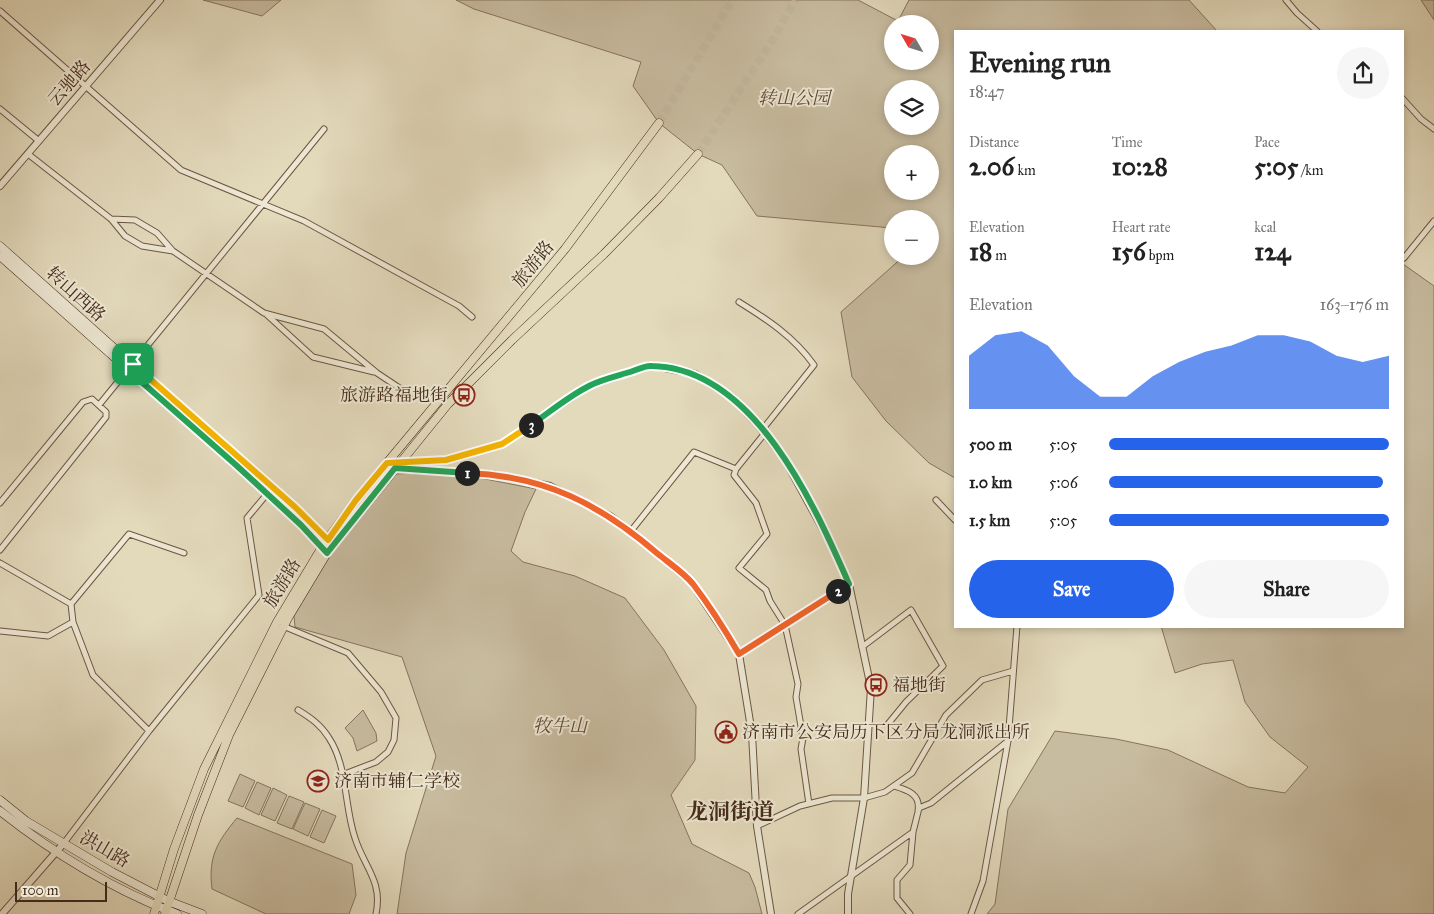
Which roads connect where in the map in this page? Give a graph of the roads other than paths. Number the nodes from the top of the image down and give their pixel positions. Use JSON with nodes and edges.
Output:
{"nodes":[{"id":1,"x":160,"y":0,"type":"edge"},
{"id":2,"x":1286,"y":0,"type":"edge"},
{"id":3,"x":0,"y":11,"type":"edge"},
{"id":4,"x":1316,"y":30,"type":"edge"},
{"id":5,"x":86,"y":86,"type":"junction"},
{"id":6,"x":1404,"y":100,"type":"edge"},
{"id":7,"x":0,"y":109,"type":"edge"},
{"id":8,"x":660,"y":123,"type":"tunnel mouth"},
{"id":9,"x":324,"y":129,"type":"dead end"},
{"id":10,"x":1434,"y":129,"type":"edge"},
{"id":11,"x":38,"y":141,"type":"junction"},
{"id":12,"x":28,"y":154,"type":"junction"},
{"id":13,"x":698,"y":154,"type":"tunnel mouth"},
{"id":14,"x":0,"y":186,"type":"edge"},
{"id":15,"x":264,"y":204,"type":"junction"},
{"id":16,"x":111,"y":219,"type":"junction"},
{"id":17,"x":1434,"y":221,"type":"edge"},
{"id":18,"x":0,"y":246,"type":"edge"},
{"id":19,"x":173,"y":251,"type":"junction"},
{"id":20,"x":0,"y":256,"type":"edge"},
{"id":21,"x":1404,"y":258,"type":"dead end"},
{"id":22,"x":207,"y":274,"type":"junction"},
{"id":23,"x":739,"y":302,"type":"dead end"},
{"id":24,"x":264,"y":313,"type":"junction"},
{"id":25,"x":472,"y":317,"type":"dead end"},
{"id":26,"x":131,"y":367,"type":"junction"},
{"id":27,"x":377,"y":372,"type":"junction"},
{"id":28,"x":410,"y":395,"type":"dead end"},
{"id":29,"x":99,"y":405,"type":"junction"},
{"id":30,"x":764,"y":432,"type":"junction"},
{"id":31,"x":387,"y":463,"type":"junction"},
{"id":32,"x":397,"y":466,"type":"junction"},
{"id":33,"x":736,"y":469,"type":"junction"},
{"id":34,"x":267,"y":494,"type":"junction"},
{"id":35,"x":936,"y":500,"type":"dead end"},
{"id":36,"x":0,"y":503,"type":"edge"},
{"id":37,"x":954,"y":519,"type":"edge"},
{"id":38,"x":631,"y":531,"type":"junction"},
{"id":39,"x":331,"y":542,"type":"junction"},
{"id":40,"x":0,"y":550,"type":"edge"},
{"id":41,"x":324,"y":550,"type":"junction"},
{"id":42,"x":184,"y":553,"type":"dead end"},
{"id":43,"x":0,"y":563,"type":"edge"},
{"id":44,"x":849,"y":584,"type":"junction"},
{"id":45,"x":71,"y":604,"type":"junction"},
{"id":46,"x":73,"y":622,"type":"junction"},
{"id":47,"x":785,"y":625,"type":"junction"},
{"id":48,"x":284,"y":626,"type":"junction"},
{"id":49,"x":1017,"y":628,"type":"edge"},
{"id":50,"x":0,"y":631,"type":"edge"},
{"id":51,"x":862,"y":647,"type":"junction"},
{"id":52,"x":739,"y":654,"type":"junction"},
{"id":53,"x":1013,"y":671,"type":"junction"},
{"id":54,"x":298,"y":710,"type":"dead end"},
{"id":55,"x":888,"y":724,"type":"dead end"},
{"id":56,"x":149,"y":731,"type":"junction"},
{"id":57,"x":1008,"y":742,"type":"junction"},
{"id":58,"x":342,"y":775,"type":"junction"},
{"id":59,"x":894,"y":786,"type":"junction"},
{"id":60,"x":864,"y":798,"type":"junction"},
{"id":61,"x":0,"y":800,"type":"edge"},
{"id":62,"x":808,"y":804,"type":"junction"},
{"id":63,"x":919,"y":808,"type":"junction"},
{"id":64,"x":0,"y":810,"type":"edge"},
{"id":65,"x":758,"y":826,"type":"junction"},
{"id":66,"x":914,"y":832,"type":"junction"},
{"id":67,"x":64,"y":843,"type":"junction"},
{"id":68,"x":58,"y":852,"type":"junction"},
{"id":69,"x":851,"y":878,"type":"junction"},
{"id":70,"x":159,"y":894,"type":"junction"},
{"id":71,"x":168,"y":901,"type":"junction"},
{"id":72,"x":155,"y":911,"type":"edge"},
{"id":73,"x":166,"y":912,"type":"edge"},
{"id":74,"x":2,"y":914,"type":"edge"},
{"id":75,"x":177,"y":914,"type":"edge"},
{"id":76,"x":202,"y":914,"type":"edge"},
{"id":77,"x":376,"y":914,"type":"edge"},
{"id":78,"x":772,"y":914,"type":"edge"},
{"id":79,"x":798,"y":914,"type":"edge"},
{"id":80,"x":848,"y":914,"type":"edge"},
{"id":81,"x":910,"y":914,"type":"edge"},
{"id":82,"x":971,"y":914,"type":"edge"}],
"edges":[{"from":1,"to":5,"type":"street","name":"云驰路"},
{"from":2,"to":4,"type":"street"},
{"from":3,"to":5,"type":"street"},
{"from":5,"to":11,"type":"street","name":"云驰路"},
{"from":5,"to":15,"type":"street"},
{"from":6,"to":10,"type":"street"},
{"from":7,"to":11,"type":"street"},
{"from":8,"to":31,"type":"main road","name":"旅游路"},
{"from":9,"to":15,"type":"street"},
{"from":11,"to":12,"type":"street","name":"云驰路"},
{"from":12,"to":14,"type":"street","name":"云驰路"},
{"from":12,"to":16,"type":"street"},
{"from":13,"to":32,"type":"main road","name":"旅游路"},
{"from":15,"to":22,"type":"street"},
{"from":15,"to":25,"type":"street"},
{"from":16,"to":19,"type":"street"},
{"from":16,"to":19,"type":"street"},
{"from":17,"to":21,"type":"street"},
{"from":18,"to":26,"type":"main road","name":"转山西路"},
{"from":19,"to":22,"type":"street"},
{"from":20,"to":26,"type":"main road","name":"转山西路"},
{"from":22,"to":24,"type":"street"},
{"from":22,"to":26,"type":"street"},
{"from":23,"to":30,"type":"street"},
{"from":24,"to":27,"type":"street"},
{"from":24,"to":27,"type":"street"},
{"from":26,"to":29,"type":"street"},
{"from":26,"to":34,"type":"main road","name":"转山西路"},
{"from":26,"to":39,"type":"main road","name":"转山西路"},
{"from":27,"to":28,"type":"street"},
{"from":29,"to":36,"type":"street"},
{"from":29,"to":40,"type":"street"},
{"from":30,"to":32,"type":"street"},
{"from":30,"to":33,"type":"street"},
{"from":30,"to":44,"type":"street"},
{"from":31,"to":32,"type":"street"},
{"from":31,"to":39,"type":"main road","name":"旅游路"},
{"from":32,"to":38,"type":"street"},
{"from":32,"to":39,"type":"main road","name":"旅游路"},
{"from":33,"to":38,"type":"street"},
{"from":33,"to":47,"type":"street"},
{"from":34,"to":41,"type":"main road","name":"转山西路"},
{"from":34,"to":56,"type":"street"},
{"from":35,"to":37,"type":"street"},
{"from":38,"to":52,"type":"street"},
{"from":39,"to":41,"type":"main road","name":"旅游路"},
{"from":41,"to":48,"type":"main road","name":"旅游路"},
{"from":41,"to":70,"type":"main road","name":"旅游路"},
{"from":42,"to":45,"type":"street"},
{"from":43,"to":45,"type":"street"},
{"from":44,"to":47,"type":"street"},
{"from":44,"to":51,"type":"street"},
{"from":45,"to":46,"type":"street"},
{"from":46,"to":50,"type":"street"},
{"from":46,"to":56,"type":"street"},
{"from":47,"to":52,"type":"street"},
{"from":47,"to":62,"type":"street"},
{"from":48,"to":58,"type":"street"},
{"from":48,"to":71,"type":"main road","name":"旅游路"},
{"from":49,"to":53,"type":"street"},
{"from":51,"to":55,"type":"street"},
{"from":51,"to":60,"type":"street"},
{"from":52,"to":65,"type":"street"},
{"from":53,"to":57,"type":"street"},
{"from":53,"to":59,"type":"street"},
{"from":54,"to":58,"type":"street"},
{"from":56,"to":67,"type":"street"},
{"from":57,"to":63,"type":"street"},
{"from":57,"to":82,"type":"street"},
{"from":58,"to":77,"type":"street"},
{"from":59,"to":60,"type":"street"},
{"from":59,"to":63,"type":"street"},
{"from":60,"to":62,"type":"street"},
{"from":60,"to":69,"type":"street"},
{"from":61,"to":67,"type":"main road","name":"洪山路"},
{"from":62,"to":65,"type":"street"},
{"from":63,"to":66,"type":"street"},
{"from":64,"to":68,"type":"main road","name":"洪山路"},
{"from":65,"to":78,"type":"street"},
{"from":66,"to":69,"type":"street"},
{"from":66,"to":81,"type":"street"},
{"from":67,"to":68,"type":"street"},
{"from":67,"to":70,"type":"main road","name":"洪山路"},
{"from":68,"to":72,"type":"main road","name":"洪山路"},
{"from":68,"to":74,"type":"street"},
{"from":69,"to":79,"type":"street"},
{"from":69,"to":80,"type":"street"},
{"from":70,"to":71,"type":"main road","name":"洪山路"},
{"from":70,"to":72,"type":"main road","name":"旅游路"},
{"from":71,"to":73,"type":"main road","name":"旅游路"},
{"from":71,"to":76,"type":"main road","name":"洪山路"},
{"from":72,"to":73,"type":"main road","name":"洪山路"},
{"from":73,"to":75,"type":"main road","name":"洪山路"}]}
